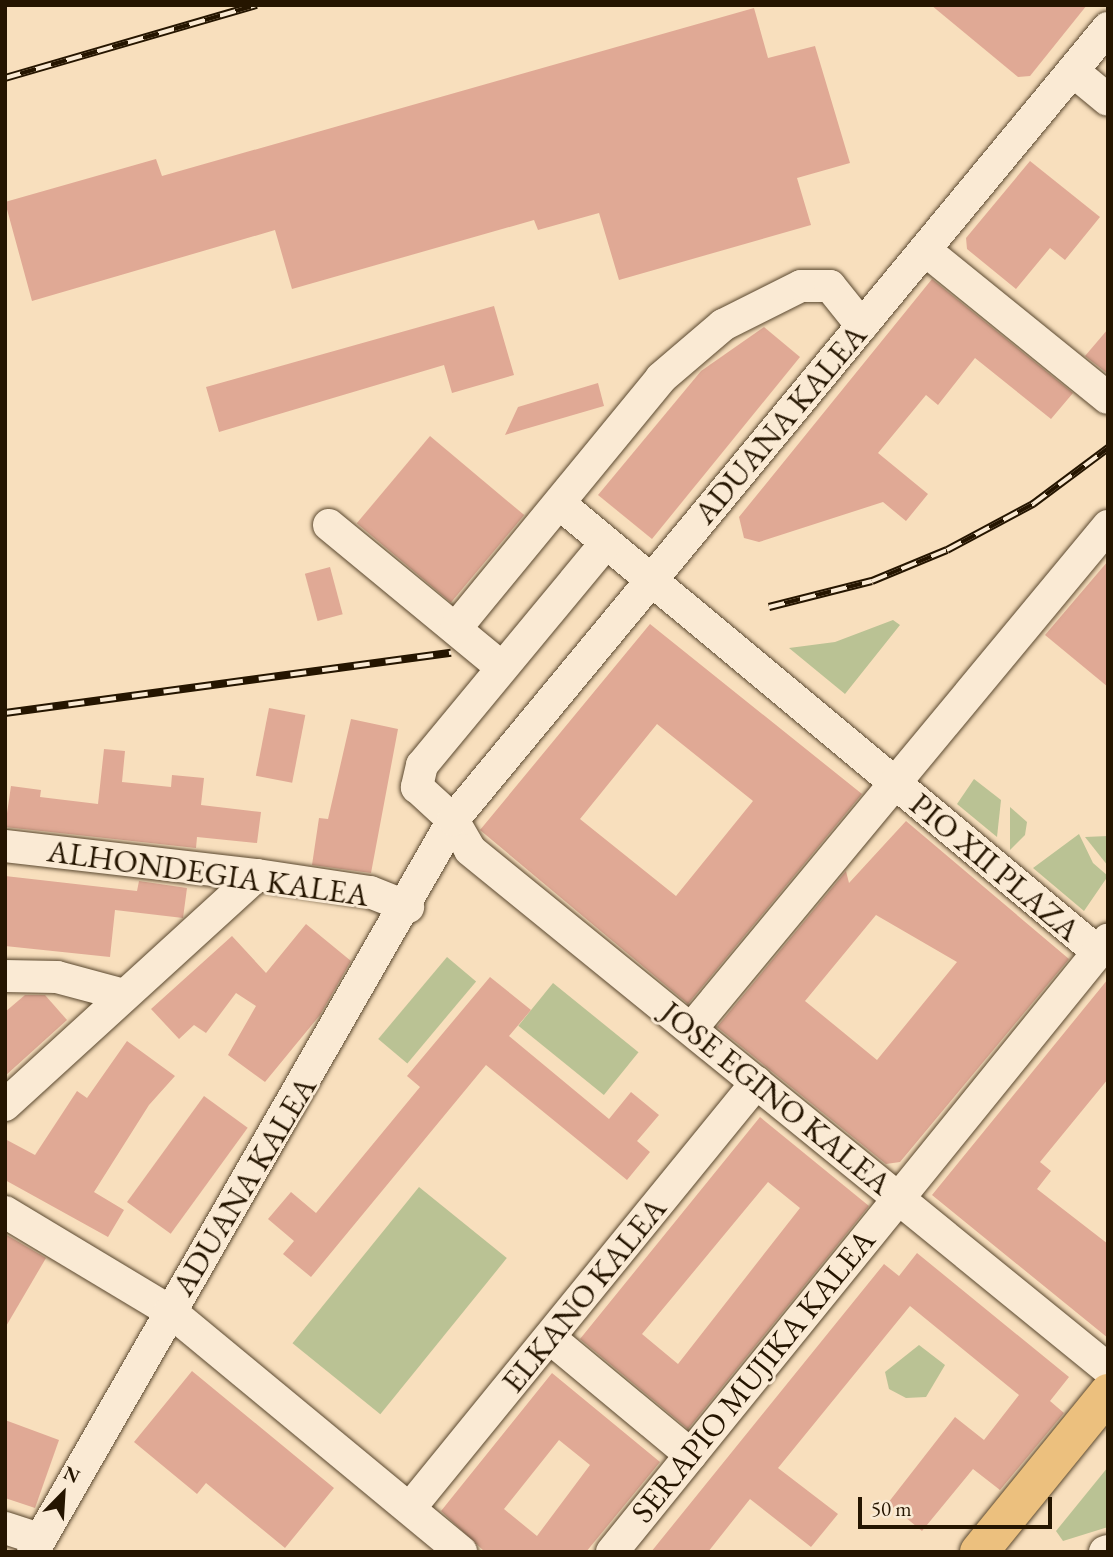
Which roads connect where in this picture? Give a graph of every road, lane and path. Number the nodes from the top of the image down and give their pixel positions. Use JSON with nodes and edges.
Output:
{"nodes":[{"id":1,"x":1108,"y":28,"type":"edge"},
{"id":2,"x":1073,"y":71,"type":"junction"},
{"id":3,"x":1108,"y":100,"type":"edge"},
{"id":4,"x":925,"y":250,"type":"junction"},
{"id":5,"x":862,"y":326,"type":"junction"},
{"id":6,"x":1108,"y":398,"type":"edge"},
{"id":7,"x":560,"y":505,"type":"junction"},
{"id":8,"x":329,"y":525,"type":"dead end"},
{"id":9,"x":1108,"y":526,"type":"edge"},
{"id":10,"x":605,"y":544,"type":"junction"},
{"id":11,"x":649,"y":580,"type":"junction"},
{"id":12,"x":456,"y":628,"type":"junction"},
{"id":13,"x":501,"y":667,"type":"junction"},
{"id":14,"x":894,"y":781,"type":"junction"},
{"id":15,"x":453,"y":820,"type":"junction"},
{"id":16,"x":5,"y":846,"type":"edge"},
{"id":17,"x":257,"y":875,"type":"junction"},
{"id":18,"x":408,"y":907,"type":"junction"},
{"id":19,"x":1103,"y":946,"type":"edge"},
{"id":20,"x":5,"y":975,"type":"edge"},
{"id":21,"x":124,"y":995,"type":"junction"},
{"id":22,"x":692,"y":1028,"type":"junction"},
{"id":23,"x":757,"y":1082,"type":"junction"},
{"id":24,"x":5,"y":1105,"type":"edge"},
{"id":25,"x":897,"y":1197,"type":"junction"},
{"id":26,"x":5,"y":1212,"type":"edge"},
{"id":27,"x":170,"y":1311,"type":"junction"},
{"id":28,"x":550,"y":1338,"type":"junction"},
{"id":29,"x":1108,"y":1369,"type":"edge"},
{"id":30,"x":1108,"y":1393,"type":"edge"},
{"id":31,"x":1108,"y":1425,"type":"edge"},
{"id":32,"x":691,"y":1455,"type":"junction"},
{"id":33,"x":410,"y":1508,"type":"junction"},
{"id":34,"x":5,"y":1528,"type":"edge"},
{"id":35,"x":36,"y":1546,"type":"edge"},
{"id":36,"x":461,"y":1552,"type":"edge"},
{"id":37,"x":612,"y":1552,"type":"edge"},
{"id":38,"x":979,"y":1552,"type":"edge"},
{"id":39,"x":1004,"y":1552,"type":"edge"}],
"edges":[{"from":1,"to":2,"type":"street","name":"ADUANA KALEA"},
{"from":2,"to":3,"type":"street"},
{"from":2,"to":4,"type":"street","name":"ADUANA KALEA"},
{"from":4,"to":5,"type":"street","name":"ADUANA KALEA"},
{"from":4,"to":6,"type":"street"},
{"from":5,"to":7,"type":"street"},
{"from":5,"to":11,"type":"street","name":"ADUANA KALEA"},
{"from":7,"to":10,"type":"street","name":"PIO XII PLAZA"},
{"from":7,"to":12,"type":"street"},
{"from":8,"to":12,"type":"street"},
{"from":9,"to":14,"type":"street"},
{"from":10,"to":11,"type":"street","name":"PIO XII PLAZA"},
{"from":10,"to":13,"type":"street"},
{"from":11,"to":14,"type":"street","name":"PIO XII PLAZA"},
{"from":11,"to":15,"type":"street","name":"ADUANA KALEA"},
{"from":12,"to":13,"type":"street"},
{"from":13,"to":15,"type":"street"},
{"from":14,"to":19,"type":"street","name":"PIO XII PLAZA"},
{"from":14,"to":22,"type":"street"},
{"from":15,"to":18,"type":"street","name":"ADUANA KALEA"},
{"from":15,"to":22,"type":"street","name":"JOSE EGINO KALEA"},
{"from":16,"to":17,"type":"street","name":"ALHONDEGIA KALEA"},
{"from":17,"to":18,"type":"street","name":"ALHONDEGIA KALEA"},
{"from":17,"to":21,"type":"street"},
{"from":18,"to":27,"type":"street","name":"ADUANA KALEA"},
{"from":19,"to":25,"type":"street","name":"SERAPIO MUJIKA KALEA"},
{"from":20,"to":21,"type":"street"},
{"from":21,"to":24,"type":"street"},
{"from":22,"to":23,"type":"street","name":"JOSE EGINO KALEA"},
{"from":23,"to":25,"type":"street","name":"JOSE EGINO KALEA"},
{"from":23,"to":28,"type":"street","name":"ELKANO KALEA"},
{"from":25,"to":29,"type":"street","name":"JOSE EGINO KALEA"},
{"from":25,"to":32,"type":"street","name":"SERAPIO MUJIKA KALEA"},
{"from":26,"to":27,"type":"street"},
{"from":27,"to":33,"type":"street"},
{"from":27,"to":35,"type":"street","name":"ADUANA KALEA"},
{"from":28,"to":32,"type":"street"},
{"from":28,"to":33,"type":"street","name":"ELKANO KALEA"},
{"from":30,"to":38,"type":"main road"},
{"from":31,"to":39,"type":"main road"},
{"from":32,"to":37,"type":"street","name":"SERAPIO MUJIKA KALEA"},
{"from":33,"to":36,"type":"street"},
{"from":34,"to":35,"type":"street"}]}
